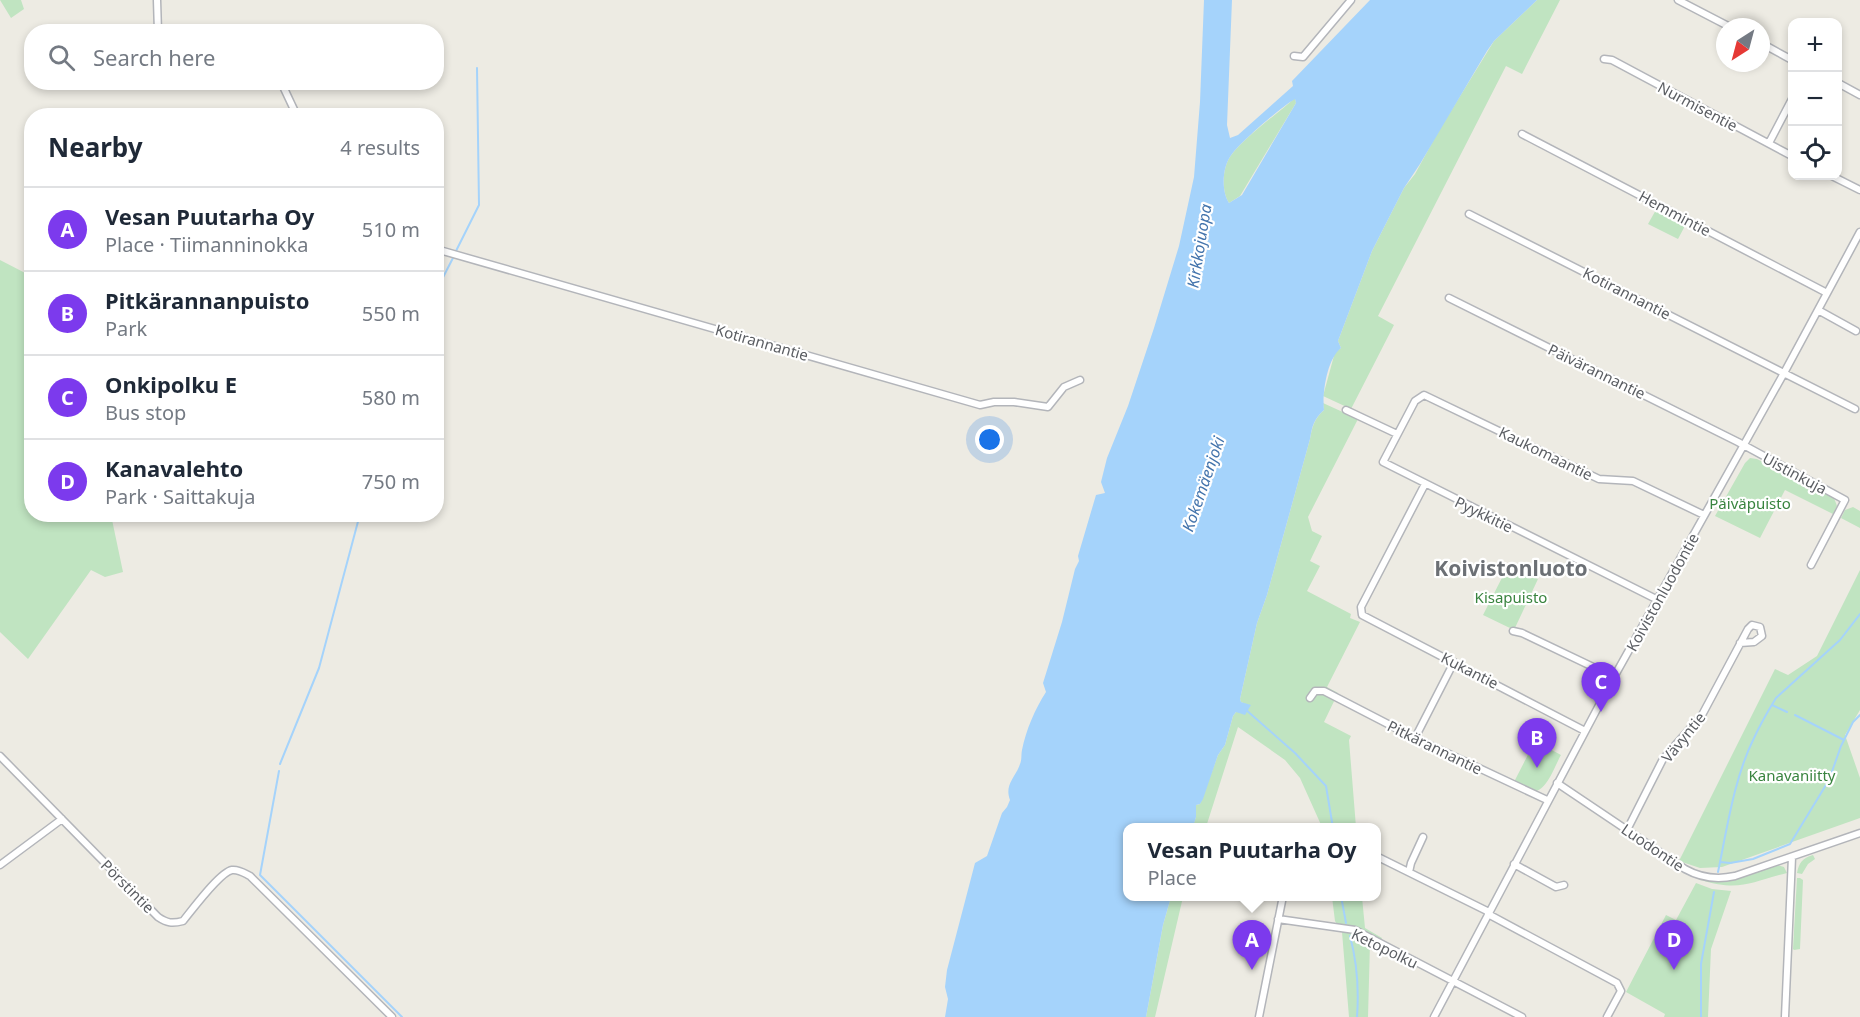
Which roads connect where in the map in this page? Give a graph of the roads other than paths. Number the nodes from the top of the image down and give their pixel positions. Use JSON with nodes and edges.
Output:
{"nodes":[{"id":1,"x":157,"y":0,"type":"edge"},
{"id":2,"x":1351,"y":0,"type":"edge"},
{"id":3,"x":1678,"y":0,"type":"edge"},
{"id":4,"x":1696,"y":0,"type":"edge"},
{"id":5,"x":1693,"y":8,"type":"junction"},
{"id":6,"x":1716,"y":20,"type":"edge"},
{"id":7,"x":158,"y":24,"type":"edge"},
{"id":8,"x":1770,"y":48,"type":"edge"},
{"id":9,"x":1294,"y":56,"type":"dead end"},
{"id":10,"x":1788,"y":58,"type":"edge"},
{"id":11,"x":1604,"y":59,"type":"dead end"},
{"id":12,"x":1842,"y":85,"type":"edge"},
{"id":13,"x":285,"y":90,"type":"edge"},
{"id":14,"x":1860,"y":95,"type":"edge"},
{"id":15,"x":1788,"y":106,"type":"edge"},
{"id":16,"x":293,"y":108,"type":"edge"},
{"id":17,"x":1522,"y":134,"type":"dead end"},
{"id":18,"x":1768,"y":143,"type":"junction"},
{"id":19,"x":1788,"y":154,"type":"edge"},
{"id":20,"x":1840,"y":180,"type":"edge"},
{"id":21,"x":1860,"y":190,"type":"edge"},
{"id":22,"x":1469,"y":214,"type":"dead end"},
{"id":23,"x":1860,"y":232,"type":"edge"},
{"id":24,"x":444,"y":251,"type":"edge"},
{"id":25,"x":1827,"y":293,"type":"junction"},
{"id":26,"x":1449,"y":298,"type":"dead end"},
{"id":27,"x":1818,"y":310,"type":"junction"},
{"id":28,"x":1856,"y":331,"type":"dead end"},
{"id":29,"x":1784,"y":373,"type":"junction"},
{"id":30,"x":1080,"y":380,"type":"dead end"},
{"id":31,"x":1424,"y":395,"type":"joint"},
{"id":32,"x":1855,"y":409,"type":"dead end"},
{"id":33,"x":1346,"y":410,"type":"dead end"},
{"id":34,"x":1396,"y":434,"type":"junction"},
{"id":35,"x":1744,"y":445,"type":"junction"},
{"id":36,"x":1425,"y":484,"type":"junction"},
{"id":37,"x":1704,"y":515,"type":"junction"},
{"id":38,"x":1812,"y":565,"type":"dead end"},
{"id":39,"x":1658,"y":600,"type":"junction"},
{"id":40,"x":1513,"y":631,"type":"dead end"},
{"id":41,"x":1740,"y":643,"type":"dead end"},
{"id":42,"x":1454,"y":662,"type":"junction"},
{"id":43,"x":1614,"y":677,"type":"junction"},
{"id":44,"x":1310,"y":698,"type":"dead end"},
{"id":45,"x":1585,"y":731,"type":"junction"},
{"id":46,"x":1415,"y":738,"type":"junction"},
{"id":47,"x":0,"y":756,"type":"edge"},
{"id":48,"x":1557,"y":783,"type":"junction"},
{"id":49,"x":1547,"y":800,"type":"junction"},
{"id":50,"x":62,"y":819,"type":"junction"},
{"id":51,"x":1627,"y":830,"type":"junction"},
{"id":52,"x":1860,"y":833,"type":"edge"},
{"id":53,"x":1423,"y":837,"type":"dead end"},
{"id":54,"x":1792,"y":856,"type":"junction"},
{"id":55,"x":1381,"y":858,"type":"edge"},
{"id":56,"x":1514,"y":864,"type":"junction"},
{"id":57,"x":0,"y":865,"type":"edge"},
{"id":58,"x":1409,"y":872,"type":"junction"},
{"id":59,"x":1564,"y":885,"type":"dead end"},
{"id":60,"x":1282,"y":901,"type":"edge"},
{"id":61,"x":1488,"y":913,"type":"junction"},
{"id":62,"x":1278,"y":919,"type":"junction"},
{"id":63,"x":1454,"y":982,"type":"junction"},
{"id":64,"x":392,"y":1017,"type":"edge"},
{"id":65,"x":1259,"y":1017,"type":"edge"},
{"id":66,"x":1434,"y":1017,"type":"edge"},
{"id":67,"x":1522,"y":1017,"type":"edge"},
{"id":68,"x":1607,"y":1017,"type":"edge"},
{"id":69,"x":1785,"y":1017,"type":"edge"}],
"edges":[{"from":1,"to":7,"type":"street"},
{"from":2,"to":9,"type":"street"},
{"from":3,"to":5,"type":"street"},
{"from":4,"to":5,"type":"street"},
{"from":5,"to":6,"type":"street"},
{"from":8,"to":10,"type":"street"},
{"from":11,"to":18,"type":"street","name":"Nurmisentie"},
{"from":12,"to":14,"type":"street"},
{"from":13,"to":16,"type":"street"},
{"from":15,"to":18,"type":"street"},
{"from":17,"to":25,"type":"street","name":"Hemmintie"},
{"from":18,"to":19,"type":"street","name":"Nurmisentie"},
{"from":20,"to":21,"type":"street"},
{"from":22,"to":29,"type":"street","name":"Kotirannantie"},
{"from":23,"to":25,"type":"street","name":"Koivistonluodontie"},
{"from":24,"to":30,"type":"street","name":"Kotirannantie"},
{"from":25,"to":27,"type":"street","name":"Koivistonluodontie"},
{"from":26,"to":35,"type":"street","name":"Päivärannantie"},
{"from":27,"to":28,"type":"street"},
{"from":27,"to":29,"type":"street","name":"Koivistonluodontie"},
{"from":29,"to":32,"type":"street","name":"Kotirannantie"},
{"from":29,"to":35,"type":"street","name":"Koivistonluodontie"},
{"from":31,"to":34,"type":"street","name":"Pyykkitie"},
{"from":31,"to":37,"type":"street","name":"Kaukomaantie"},
{"from":33,"to":34,"type":"street"},
{"from":34,"to":36,"type":"street","name":"Pyykkitie"},
{"from":35,"to":37,"type":"street","name":"Koivistonluodontie"},
{"from":35,"to":38,"type":"street","name":"Uistinkuja"},
{"from":36,"to":39,"type":"street","name":"Pyykkitie"},
{"from":36,"to":42,"type":"street","name":"Kukantie"},
{"from":37,"to":39,"type":"street","name":"Koivistonluodontie"},
{"from":39,"to":43,"type":"street","name":"Koivistonluodontie"},
{"from":40,"to":43,"type":"street"},
{"from":41,"to":51,"type":"street","name":"Vävyntie"},
{"from":42,"to":45,"type":"street","name":"Kukantie"},
{"from":42,"to":46,"type":"street"},
{"from":43,"to":45,"type":"street","name":"Koivistonluodontie"},
{"from":44,"to":46,"type":"street","name":"Pitkärannantie"},
{"from":45,"to":48,"type":"street","name":"Koivistonluodontie"},
{"from":46,"to":49,"type":"street","name":"Pitkärannantie"},
{"from":47,"to":50,"type":"street","name":"Pörstintie"},
{"from":48,"to":49,"type":"street","name":"Koivistonluodontie"},
{"from":48,"to":51,"type":"street","name":"Luodontie"},
{"from":49,"to":56,"type":"street","name":"Koivistonluodontie"},
{"from":50,"to":57,"type":"street"},
{"from":50,"to":64,"type":"street","name":"Pörstintie"},
{"from":51,"to":54,"type":"street","name":"Luodontie"},
{"from":52,"to":54,"type":"street","name":"Luodontie"},
{"from":53,"to":58,"type":"street"},
{"from":54,"to":69,"type":"street"},
{"from":55,"to":58,"type":"street"},
{"from":56,"to":59,"type":"street"},
{"from":56,"to":61,"type":"street","name":"Koivistonluodontie"},
{"from":58,"to":61,"type":"street"},
{"from":60,"to":62,"type":"street"},
{"from":61,"to":63,"type":"street","name":"Koivistonluodontie"},
{"from":61,"to":68,"type":"street"},
{"from":62,"to":63,"type":"street","name":"Ketopolku"},
{"from":62,"to":65,"type":"street"},
{"from":63,"to":66,"type":"street","name":"Koivistonluodontie"},
{"from":63,"to":67,"type":"street","name":"Ketopolku"}]}
